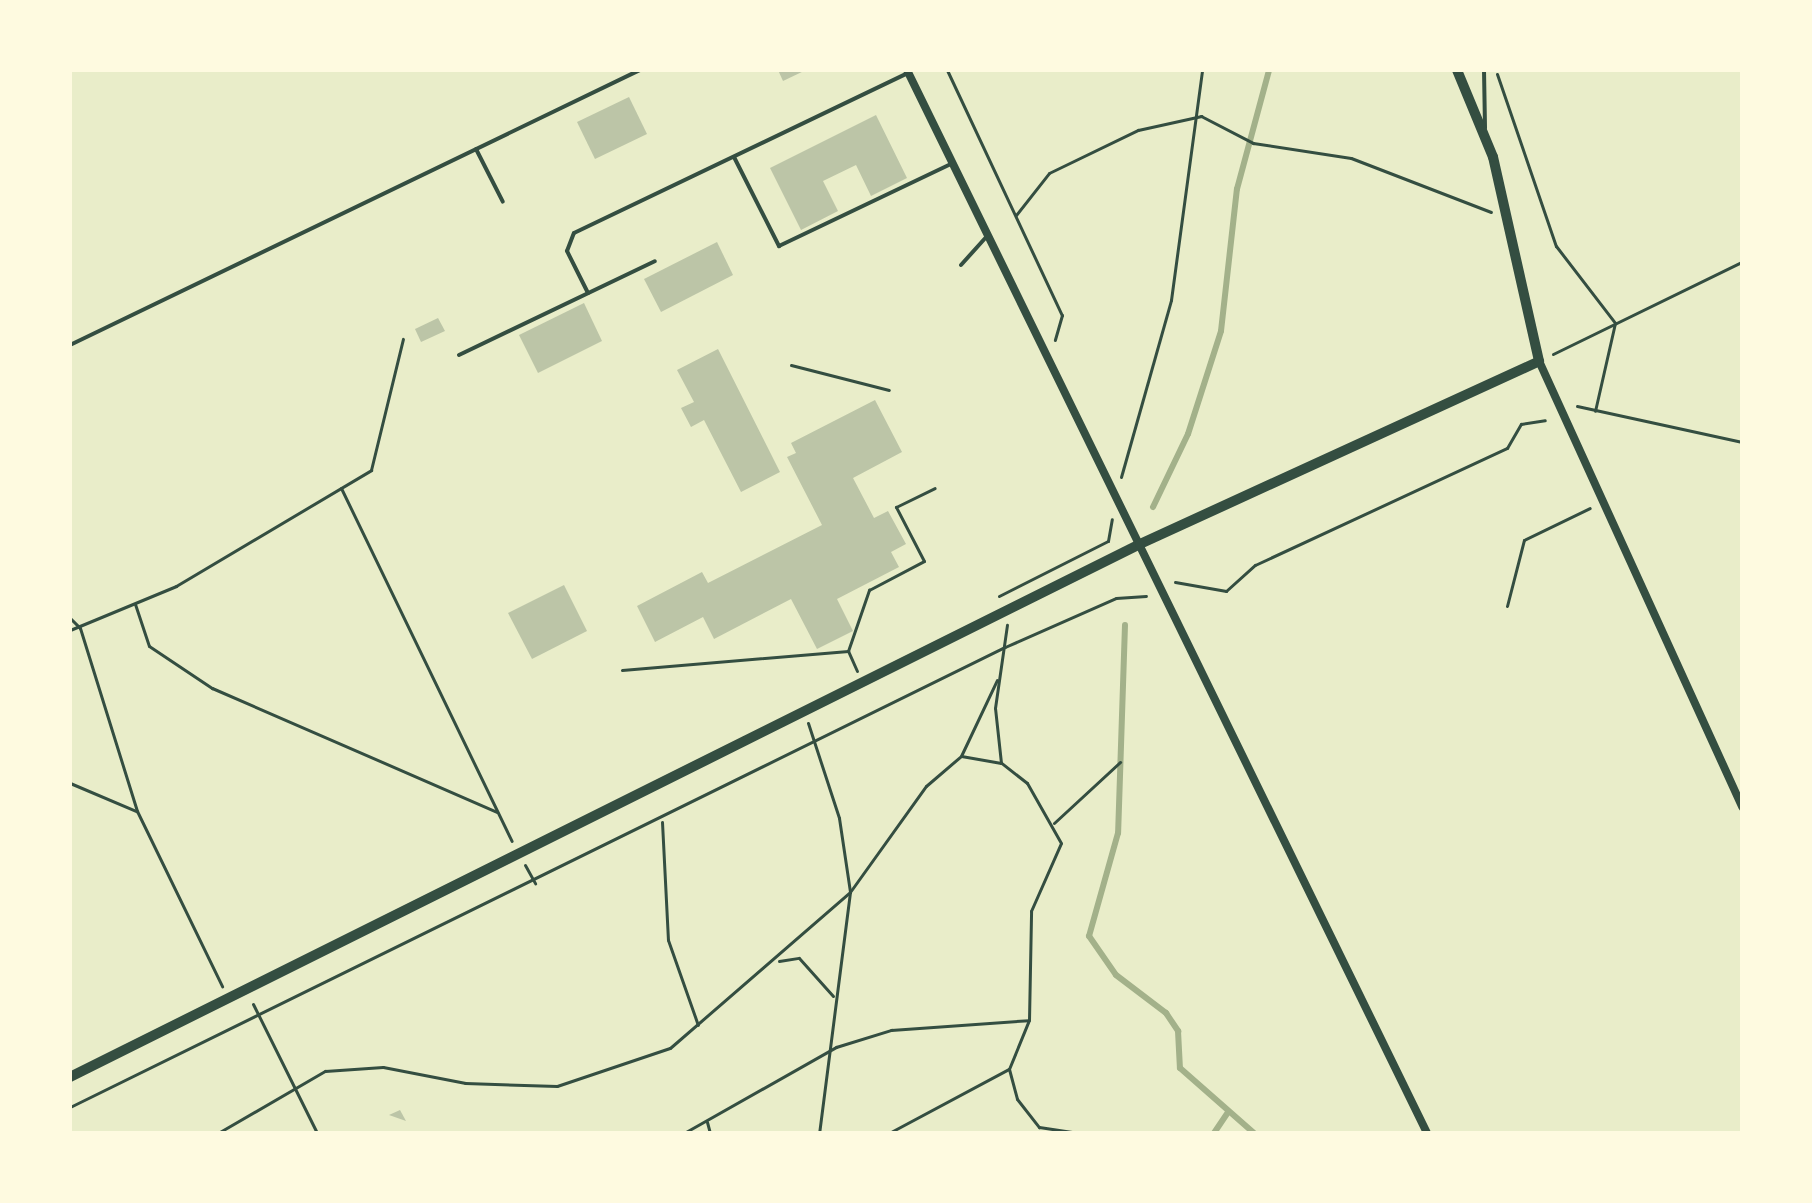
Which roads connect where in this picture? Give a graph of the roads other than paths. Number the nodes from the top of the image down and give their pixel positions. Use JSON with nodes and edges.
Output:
{"nodes":[{"id":1,"x":640,"y":70,"type":"edge"},
{"id":2,"x":1457,"y":70,"type":"edge"},
{"id":3,"x":1484,"y":70,"type":"edge"},
{"id":4,"x":908,"y":71,"type":"edge"},
{"id":5,"x":1486,"y":136,"type":"junction"},
{"id":6,"x":476,"y":149,"type":"junction"},
{"id":7,"x":734,"y":156,"type":"junction"},
{"id":8,"x":953,"y":163,"type":"junction"},
{"id":9,"x":503,"y":202,"type":"dead end"},
{"id":10,"x":988,"y":234,"type":"junction"},
{"id":11,"x":655,"y":261,"type":"dead end"},
{"id":12,"x":961,"y":265,"type":"dead end"},
{"id":13,"x":588,"y":293,"type":"junction"},
{"id":14,"x":70,"y":345,"type":"edge"},
{"id":15,"x":459,"y":355,"type":"dead end"},
{"id":16,"x":1539,"y":361,"type":"junction"},
{"id":17,"x":1140,"y":544,"type":"junction"},
{"id":18,"x":1742,"y":807,"type":"edge"},
{"id":19,"x":70,"y":1077,"type":"edge"},
{"id":20,"x":1427,"y":1133,"type":"edge"}],
"edges":[{"from":1,"to":6,"type":"lane"},
{"from":2,"to":5,"type":"street"},
{"from":3,"to":5,"type":"lane"},
{"from":4,"to":7,"type":"lane"},
{"from":4,"to":8,"type":"street"},
{"from":5,"to":16,"type":"street"},
{"from":6,"to":9,"type":"lane"},
{"from":6,"to":14,"type":"lane"},
{"from":7,"to":8,"type":"lane"},
{"from":7,"to":13,"type":"lane"},
{"from":8,"to":10,"type":"street"},
{"from":10,"to":12,"type":"lane"},
{"from":10,"to":17,"type":"street"},
{"from":11,"to":13,"type":"lane"},
{"from":13,"to":15,"type":"lane"},
{"from":16,"to":17,"type":"street"},
{"from":16,"to":18,"type":"street"},
{"from":17,"to":19,"type":"street"},
{"from":17,"to":20,"type":"street"}]}
